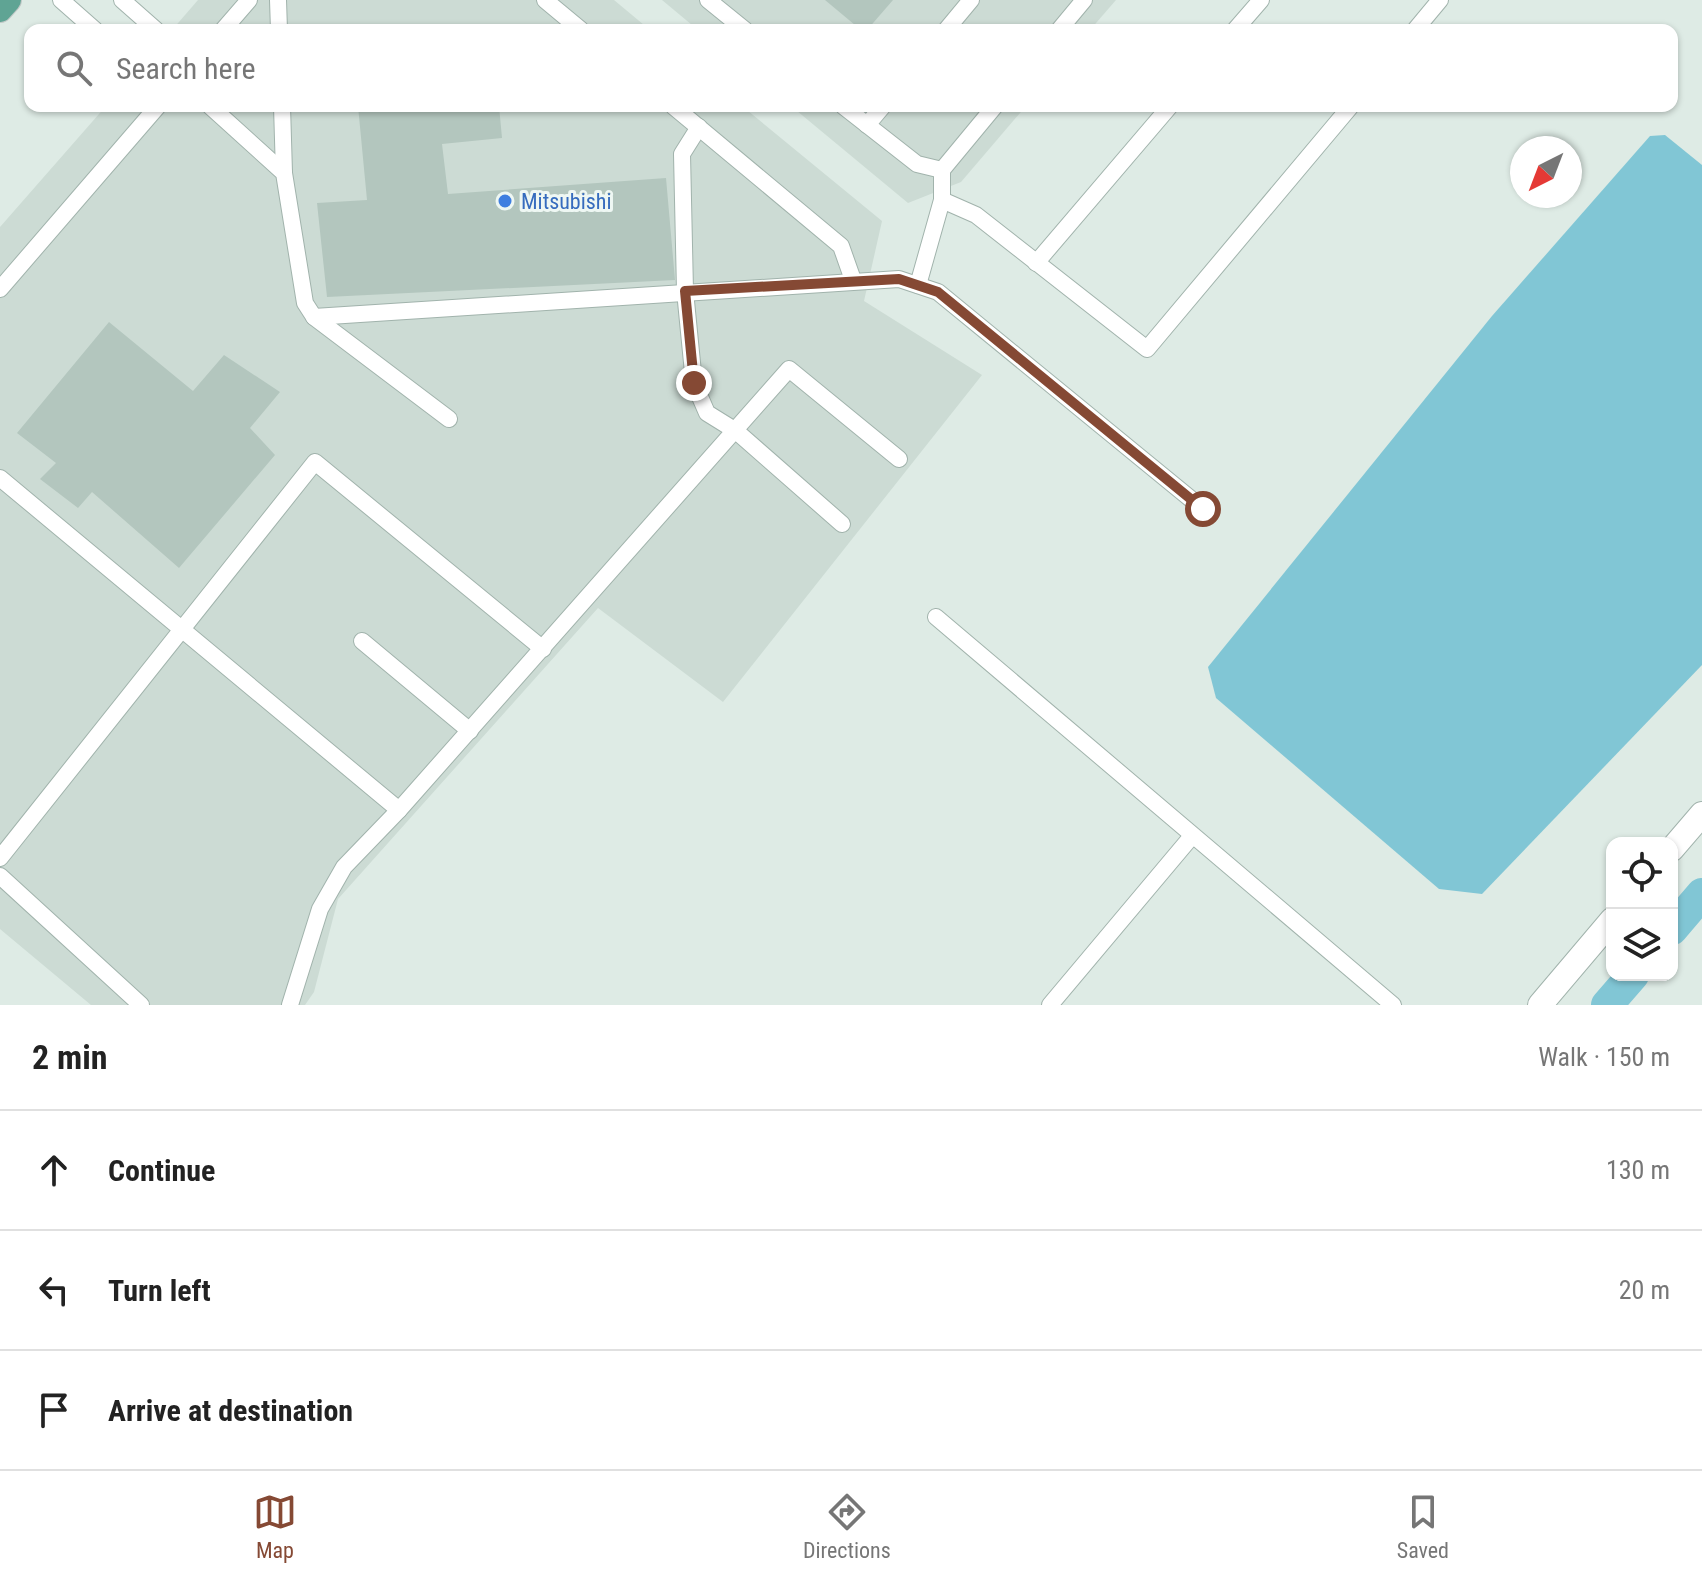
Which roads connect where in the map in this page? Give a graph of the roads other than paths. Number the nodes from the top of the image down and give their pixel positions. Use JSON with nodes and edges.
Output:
{"nodes":[{"id":1,"x":9,"y":0,"type":"edge"},
{"id":2,"x":61,"y":0,"type":"edge"},
{"id":3,"x":122,"y":0,"type":"edge"},
{"id":4,"x":249,"y":0,"type":"edge"},
{"id":5,"x":278,"y":0,"type":"edge"},
{"id":6,"x":545,"y":0,"type":"edge"},
{"id":7,"x":708,"y":0,"type":"edge"},
{"id":8,"x":971,"y":0,"type":"edge"},
{"id":9,"x":1084,"y":0,"type":"edge"},
{"id":10,"x":1261,"y":0,"type":"edge"},
{"id":11,"x":1440,"y":0,"type":"edge"},
{"id":12,"x":0,"y":10,"type":"edge"},
{"id":13,"x":88,"y":24,"type":"edge"},
{"id":14,"x":149,"y":24,"type":"edge"},
{"id":15,"x":228,"y":24,"type":"edge"},
{"id":16,"x":279,"y":24,"type":"edge"},
{"id":17,"x":574,"y":24,"type":"edge"},
{"id":18,"x":738,"y":24,"type":"edge"},
{"id":19,"x":951,"y":24,"type":"edge"},
{"id":20,"x":1064,"y":24,"type":"edge"},
{"id":21,"x":1240,"y":24,"type":"edge"},
{"id":22,"x":1420,"y":24,"type":"edge"},
{"id":23,"x":153,"y":112,"type":"edge"},
{"id":24,"x":217,"y":112,"type":"edge"},
{"id":25,"x":282,"y":112,"type":"edge"},
{"id":26,"x":680,"y":112,"type":"edge"},
{"id":27,"x":851,"y":112,"type":"edge"},
{"id":28,"x":878,"y":112,"type":"edge"},
{"id":29,"x":990,"y":112,"type":"edge"},
{"id":30,"x":1165,"y":112,"type":"edge"},
{"id":31,"x":1346,"y":112,"type":"edge"},
{"id":32,"x":867,"y":125,"type":"junction"},
{"id":33,"x":699,"y":127,"type":"junction"},
{"id":34,"x":942,"y":170,"type":"junction"},
{"id":35,"x":284,"y":173,"type":"junction"},
{"id":36,"x":942,"y":200,"type":"junction"},
{"id":37,"x":1036,"y":263,"type":"junction"},
{"id":38,"x":853,"y":280,"type":"junction"},
{"id":39,"x":918,"y":285,"type":"junction"},
{"id":40,"x":0,"y":289,"type":"edge"},
{"id":41,"x":685,"y":291,"type":"junction"},
{"id":42,"x":314,"y":317,"type":"junction"},
{"id":43,"x":449,"y":419,"type":"dead end"},
{"id":44,"x":736,"y":431,"type":"junction"},
{"id":45,"x":899,"y":459,"type":"dead end"},
{"id":46,"x":0,"y":478,"type":"edge"},
{"id":47,"x":1203,"y":509,"type":"dead end"},
{"id":48,"x":842,"y":524,"type":"dead end"},
{"id":49,"x":936,"y":617,"type":"dead end"},
{"id":50,"x":184,"y":630,"type":"junction"},
{"id":51,"x":362,"y":641,"type":"dead end"},
{"id":52,"x":543,"y":649,"type":"junction"},
{"id":53,"x":470,"y":731,"type":"junction"},
{"id":54,"x":399,"y":810,"type":"junction"},
{"id":55,"x":1702,"y":814,"type":"edge"},
{"id":56,"x":1192,"y":836,"type":"junction"},
{"id":57,"x":1678,"y":842,"type":"edge"},
{"id":58,"x":0,"y":858,"type":"edge"},
{"id":59,"x":0,"y":876,"type":"edge"},
{"id":60,"x":1606,"y":927,"type":"edge"},
{"id":61,"x":141,"y":1005,"type":"edge"},
{"id":62,"x":290,"y":1005,"type":"edge"},
{"id":63,"x":1050,"y":1005,"type":"edge"},
{"id":64,"x":1393,"y":1005,"type":"edge"},
{"id":65,"x":1540,"y":1005,"type":"edge"}],
"edges":[{"from":1,"to":12,"type":"main road"},
{"from":2,"to":13,"type":"lane"},
{"from":3,"to":14,"type":"lane"},
{"from":4,"to":15,"type":"lane"},
{"from":5,"to":16,"type":"lane"},
{"from":6,"to":17,"type":"lane"},
{"from":7,"to":18,"type":"lane"},
{"from":8,"to":19,"type":"lane"},
{"from":9,"to":20,"type":"lane"},
{"from":10,"to":21,"type":"lane"},
{"from":11,"to":22,"type":"lane"},
{"from":23,"to":40,"type":"lane"},
{"from":24,"to":35,"type":"lane"},
{"from":25,"to":35,"type":"lane"},
{"from":26,"to":33,"type":"lane"},
{"from":27,"to":32,"type":"lane"},
{"from":28,"to":32,"type":"lane"},
{"from":29,"to":34,"type":"lane"},
{"from":30,"to":37,"type":"lane"},
{"from":31,"to":37,"type":"lane"},
{"from":32,"to":34,"type":"lane"},
{"from":33,"to":38,"type":"lane"},
{"from":33,"to":41,"type":"lane"},
{"from":34,"to":36,"type":"lane"},
{"from":35,"to":42,"type":"lane"},
{"from":36,"to":37,"type":"lane"},
{"from":36,"to":39,"type":"lane"},
{"from":38,"to":39,"type":"lane"},
{"from":38,"to":41,"type":"lane"},
{"from":39,"to":47,"type":"lane"},
{"from":41,"to":42,"type":"lane"},
{"from":41,"to":44,"type":"lane"},
{"from":42,"to":43,"type":"lane"},
{"from":44,"to":45,"type":"lane"},
{"from":44,"to":48,"type":"lane"},
{"from":44,"to":52,"type":"lane"},
{"from":46,"to":50,"type":"lane"},
{"from":49,"to":56,"type":"lane"},
{"from":50,"to":52,"type":"lane"},
{"from":50,"to":54,"type":"lane"},
{"from":50,"to":58,"type":"lane"},
{"from":51,"to":53,"type":"lane"},
{"from":52,"to":53,"type":"lane"},
{"from":53,"to":54,"type":"lane"},
{"from":54,"to":62,"type":"lane"},
{"from":55,"to":57,"type":"street"},
{"from":56,"to":63,"type":"lane"},
{"from":56,"to":64,"type":"lane"},
{"from":59,"to":61,"type":"lane"},
{"from":60,"to":65,"type":"street"}]}
